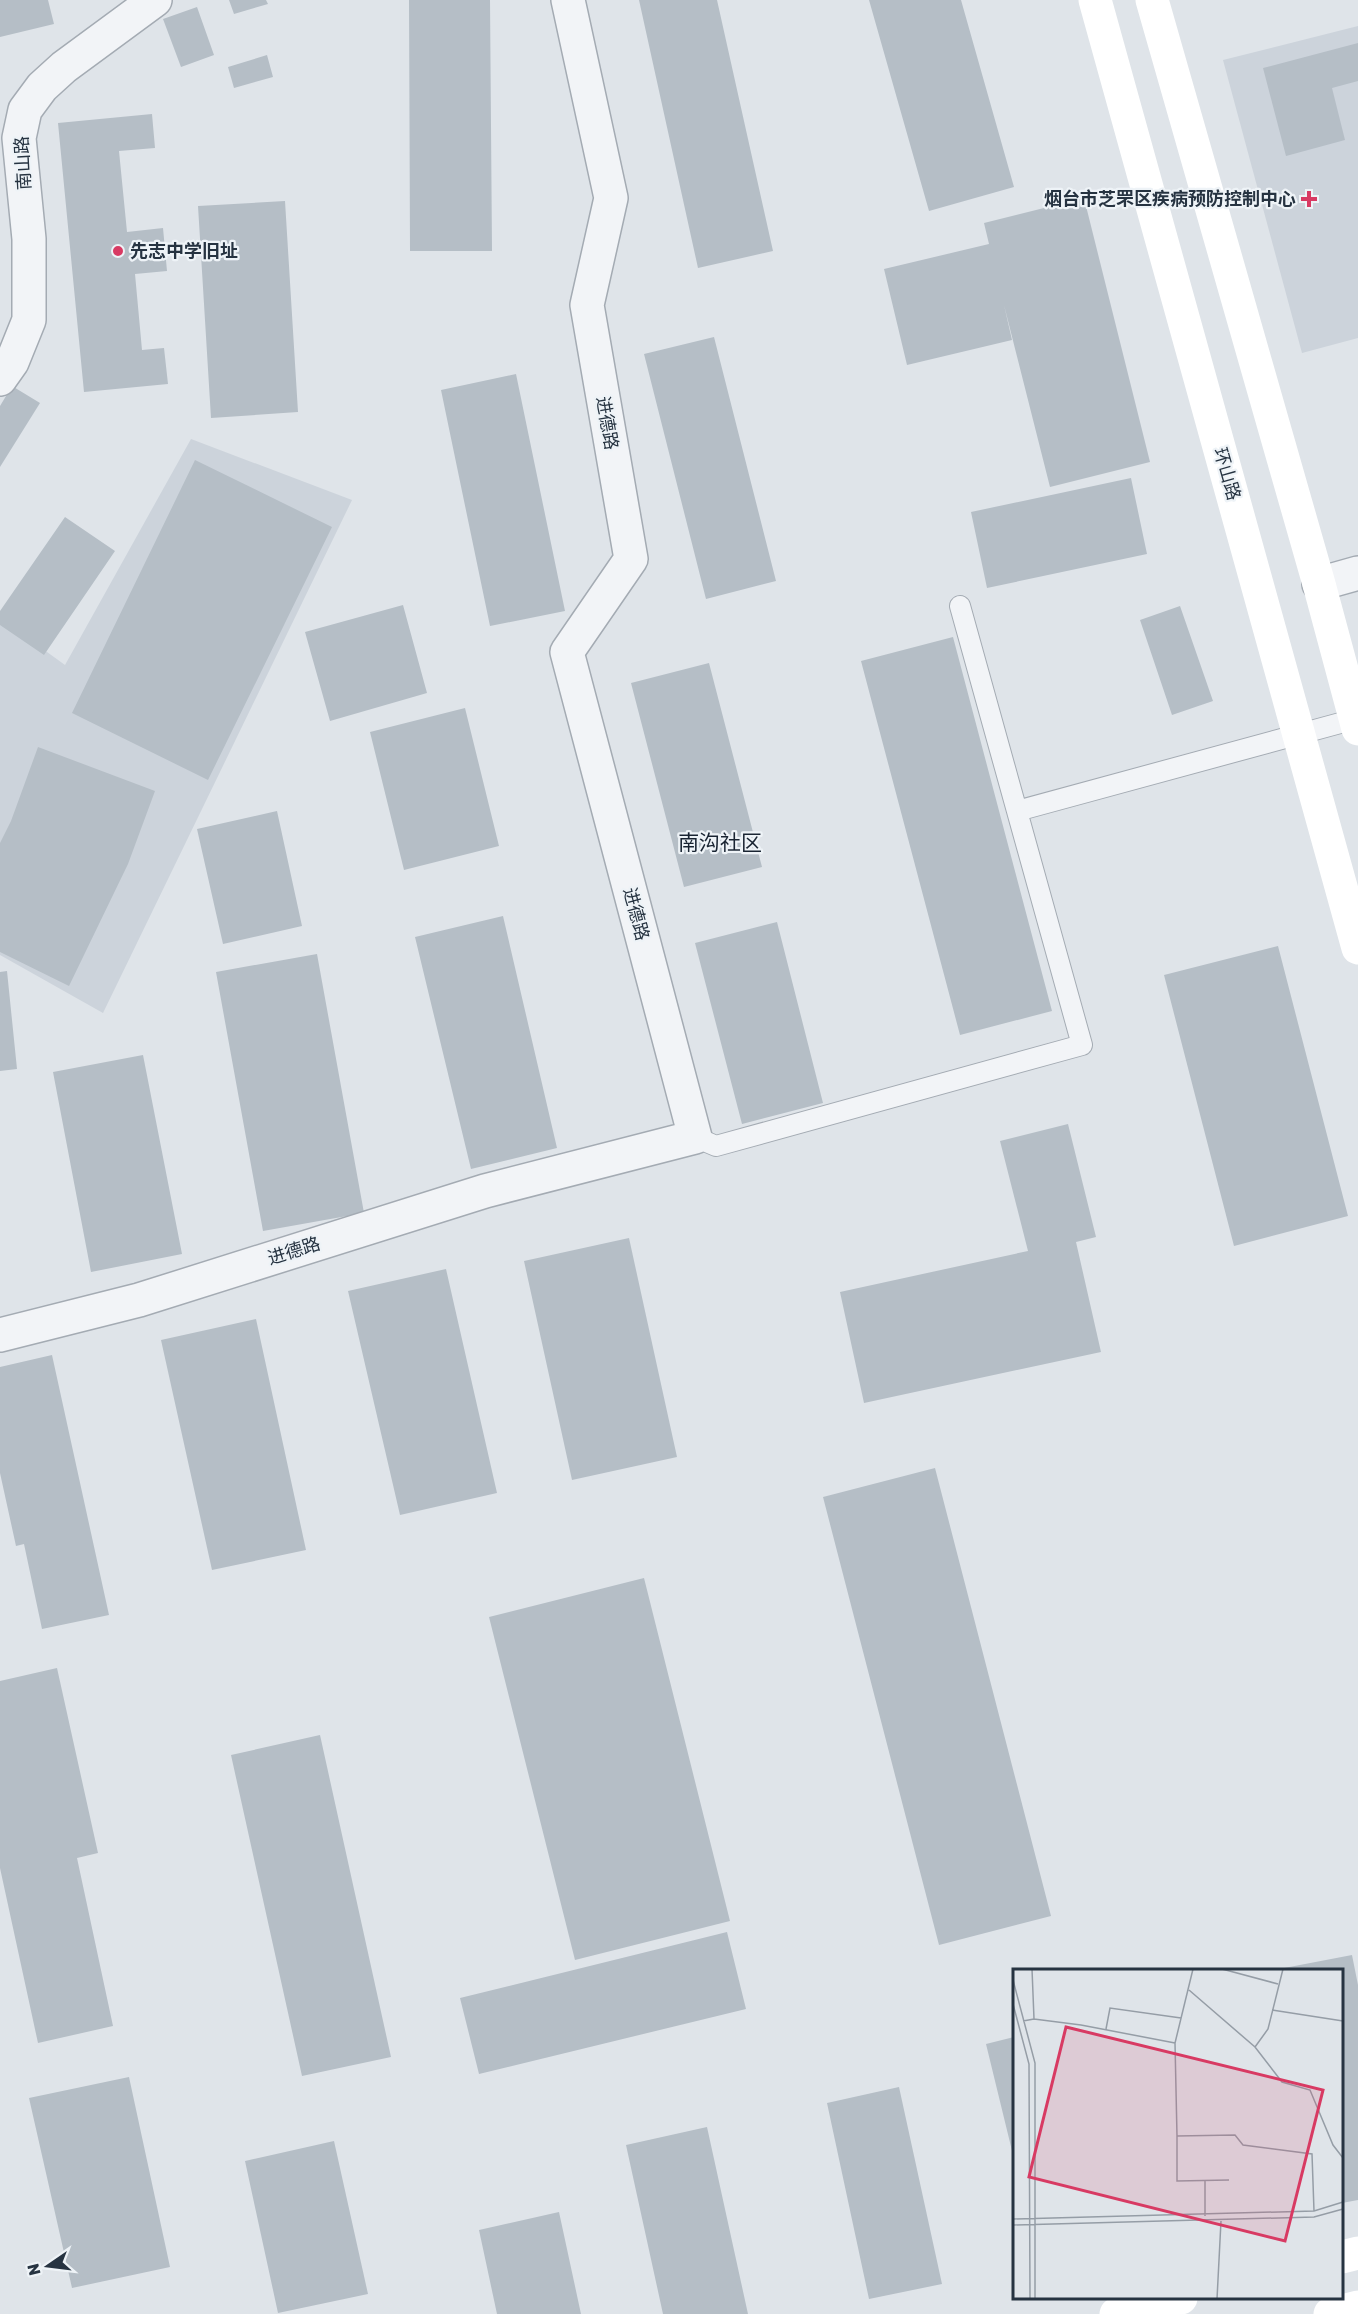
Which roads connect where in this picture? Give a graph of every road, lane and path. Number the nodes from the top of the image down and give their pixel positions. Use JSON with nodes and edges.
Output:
{"nodes":[{"id":1,"x":155,"y":0,"type":"edge"},
{"id":2,"x":568,"y":0,"type":"edge"},
{"id":3,"x":1095,"y":0,"type":"edge"},
{"id":4,"x":1152,"y":0,"type":"edge"},
{"id":5,"x":4,"y":364,"type":"edge"},
{"id":6,"x":1358,"y":573,"type":"edge"},
{"id":7,"x":1319,"y":584,"type":"junction"},
{"id":8,"x":960,"y":606,"type":"dead end"},
{"id":9,"x":1357,"y":724,"type":"edge"},
{"id":10,"x":1299,"y":734,"type":"junction"},
{"id":11,"x":1017,"y":811,"type":"junction"},
{"id":12,"x":1358,"y":948,"type":"edge"},
{"id":13,"x":695,"y":1137,"type":"junction"},
{"id":14,"x":0,"y":1335,"type":"edge"},
{"id":15,"x":1358,"y":2253,"type":"edge"},
{"id":16,"x":1343,"y":2257,"type":"edge"},
{"id":17,"x":1177,"y":2299,"type":"edge"},
{"id":18,"x":1358,"y":2307,"type":"edge"},
{"id":19,"x":1116,"y":2314,"type":"edge"},
{"id":20,"x":1330,"y":2314,"type":"edge"}],
"edges":[{"from":1,"to":5,"type":"street","name":"南山路"},
{"from":2,"to":13,"type":"street","name":"进德路"},
{"from":3,"to":10,"type":"main road","name":"环山路"},
{"from":4,"to":7,"type":"main road"},
{"from":6,"to":7,"type":"street"},
{"from":7,"to":9,"type":"main road"},
{"from":8,"to":11,"type":"lane"},
{"from":9,"to":10,"type":"lane"},
{"from":10,"to":11,"type":"lane"},
{"from":10,"to":12,"type":"main road","name":"环山路"},
{"from":11,"to":13,"type":"lane"},
{"from":13,"to":14,"type":"street","name":"进德路"},
{"from":15,"to":16,"type":"main road"},
{"from":17,"to":19,"type":"main road"},
{"from":18,"to":20,"type":"main road"}]}
